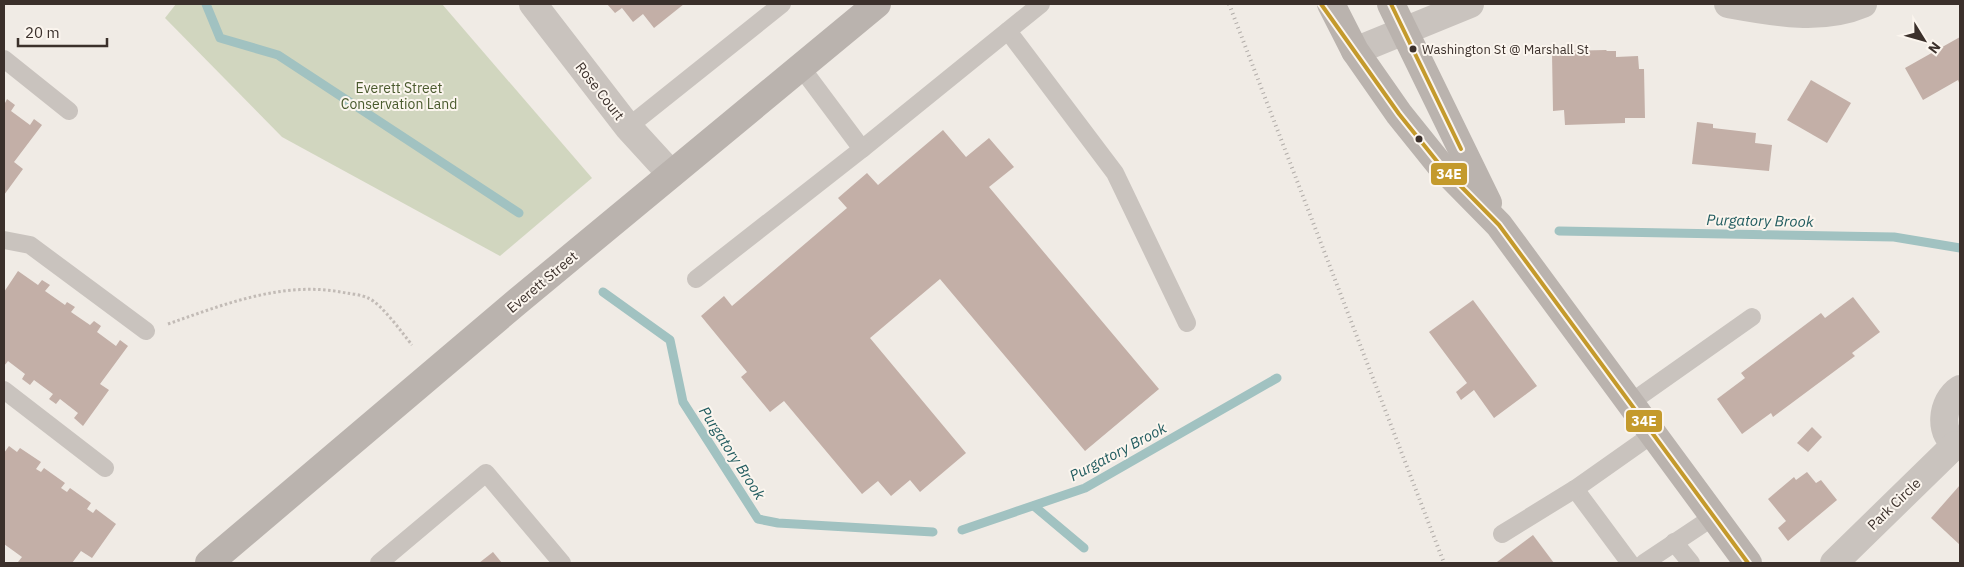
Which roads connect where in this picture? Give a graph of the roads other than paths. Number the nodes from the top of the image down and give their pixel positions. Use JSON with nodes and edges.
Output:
{"nodes":[{"id":1,"x":533,"y":4,"type":"edge"},
{"id":2,"x":782,"y":4,"type":"edge"},
{"id":3,"x":877,"y":4,"type":"edge"},
{"id":4,"x":1041,"y":4,"type":"edge"},
{"id":5,"x":1321,"y":4,"type":"edge"},
{"id":6,"x":1332,"y":4,"type":"edge"},
{"id":7,"x":1391,"y":4,"type":"edge"},
{"id":8,"x":1470,"y":4,"type":"edge"},
{"id":9,"x":1728,"y":4,"type":"edge"},
{"id":10,"x":1863,"y":4,"type":"edge"},
{"id":11,"x":1403,"y":30,"type":"junction"},
{"id":12,"x":1008,"y":31,"type":"junction"},
{"id":13,"x":1355,"y":51,"type":"junction"},
{"id":14,"x":4,"y":59,"type":"edge"},
{"id":15,"x":800,"y":66,"type":"junction"},
{"id":16,"x":69,"y":111,"type":"dead end"},
{"id":17,"x":628,"y":127,"type":"junction"},
{"id":18,"x":862,"y":149,"type":"junction"},
{"id":19,"x":671,"y":174,"type":"junction"},
{"id":20,"x":1499,"y":225,"type":"junction"},
{"id":21,"x":4,"y":240,"type":"edge"},
{"id":22,"x":696,"y":279,"type":"dead end"},
{"id":23,"x":1752,"y":317,"type":"dead end"},
{"id":24,"x":1187,"y":323,"type":"dead end"},
{"id":25,"x":146,"y":332,"type":"road end"},
{"id":26,"x":1960,"y":389,"type":"edge"},
{"id":27,"x":4,"y":390,"type":"edge"},
{"id":28,"x":1630,"y":403,"type":"junction"},
{"id":29,"x":1652,"y":434,"type":"junction"},
{"id":30,"x":1958,"y":446,"type":"edge"},
{"id":31,"x":105,"y":468,"type":"dead end"},
{"id":32,"x":1575,"y":489,"type":"junction"},
{"id":33,"x":1713,"y":517,"type":"junction"},
{"id":34,"x":1502,"y":534,"type":"dead end"},
{"id":35,"x":1674,"y":542,"type":"junction"},
{"id":36,"x":1742,"y":561,"type":"edge"},
{"id":37,"x":209,"y":563,"type":"edge"},
{"id":38,"x":379,"y":563,"type":"edge"},
{"id":39,"x":562,"y":563,"type":"edge"},
{"id":40,"x":1630,"y":563,"type":"edge"},
{"id":41,"x":1644,"y":563,"type":"edge"},
{"id":42,"x":1691,"y":563,"type":"edge"},
{"id":43,"x":1834,"y":563,"type":"edge"}],
"edges":[{"from":1,"to":17,"type":"street","name":"Rose Court"},
{"from":2,"to":17,"type":"lane"},
{"from":3,"to":15,"type":"main road","name":"Everett Street"},
{"from":4,"to":12,"type":"lane"},
{"from":5,"to":13,"type":"main road"},
{"from":6,"to":13,"type":"main road"},
{"from":7,"to":11,"type":"main road"},
{"from":8,"to":11,"type":"street"},
{"from":9,"to":10,"type":"street"},
{"from":11,"to":13,"type":"street"},
{"from":11,"to":20,"type":"main road"},
{"from":12,"to":18,"type":"lane"},
{"from":12,"to":24,"type":"lane"},
{"from":13,"to":20,"type":"main road"},
{"from":14,"to":16,"type":"lane"},
{"from":15,"to":18,"type":"lane"},
{"from":15,"to":19,"type":"main road","name":"Everett Street"},
{"from":17,"to":19,"type":"street","name":"Rose Court"},
{"from":18,"to":22,"type":"lane"},
{"from":19,"to":37,"type":"main road","name":"Everett Street"},
{"from":20,"to":28,"type":"main road"},
{"from":21,"to":25,"type":"lane"},
{"from":23,"to":28,"type":"lane"},
{"from":26,"to":30,"type":"street","name":"Park Circle"},
{"from":27,"to":31,"type":"lane"},
{"from":28,"to":29,"type":"main road"},
{"from":29,"to":32,"type":"lane"},
{"from":29,"to":33,"type":"main road"},
{"from":30,"to":43,"type":"street","name":"Park Circle"},
{"from":32,"to":34,"type":"lane"},
{"from":32,"to":40,"type":"lane"},
{"from":33,"to":35,"type":"lane"},
{"from":33,"to":36,"type":"main road"},
{"from":35,"to":41,"type":"lane"},
{"from":35,"to":42,"type":"lane"},
{"from":38,"to":39,"type":"lane"}]}
